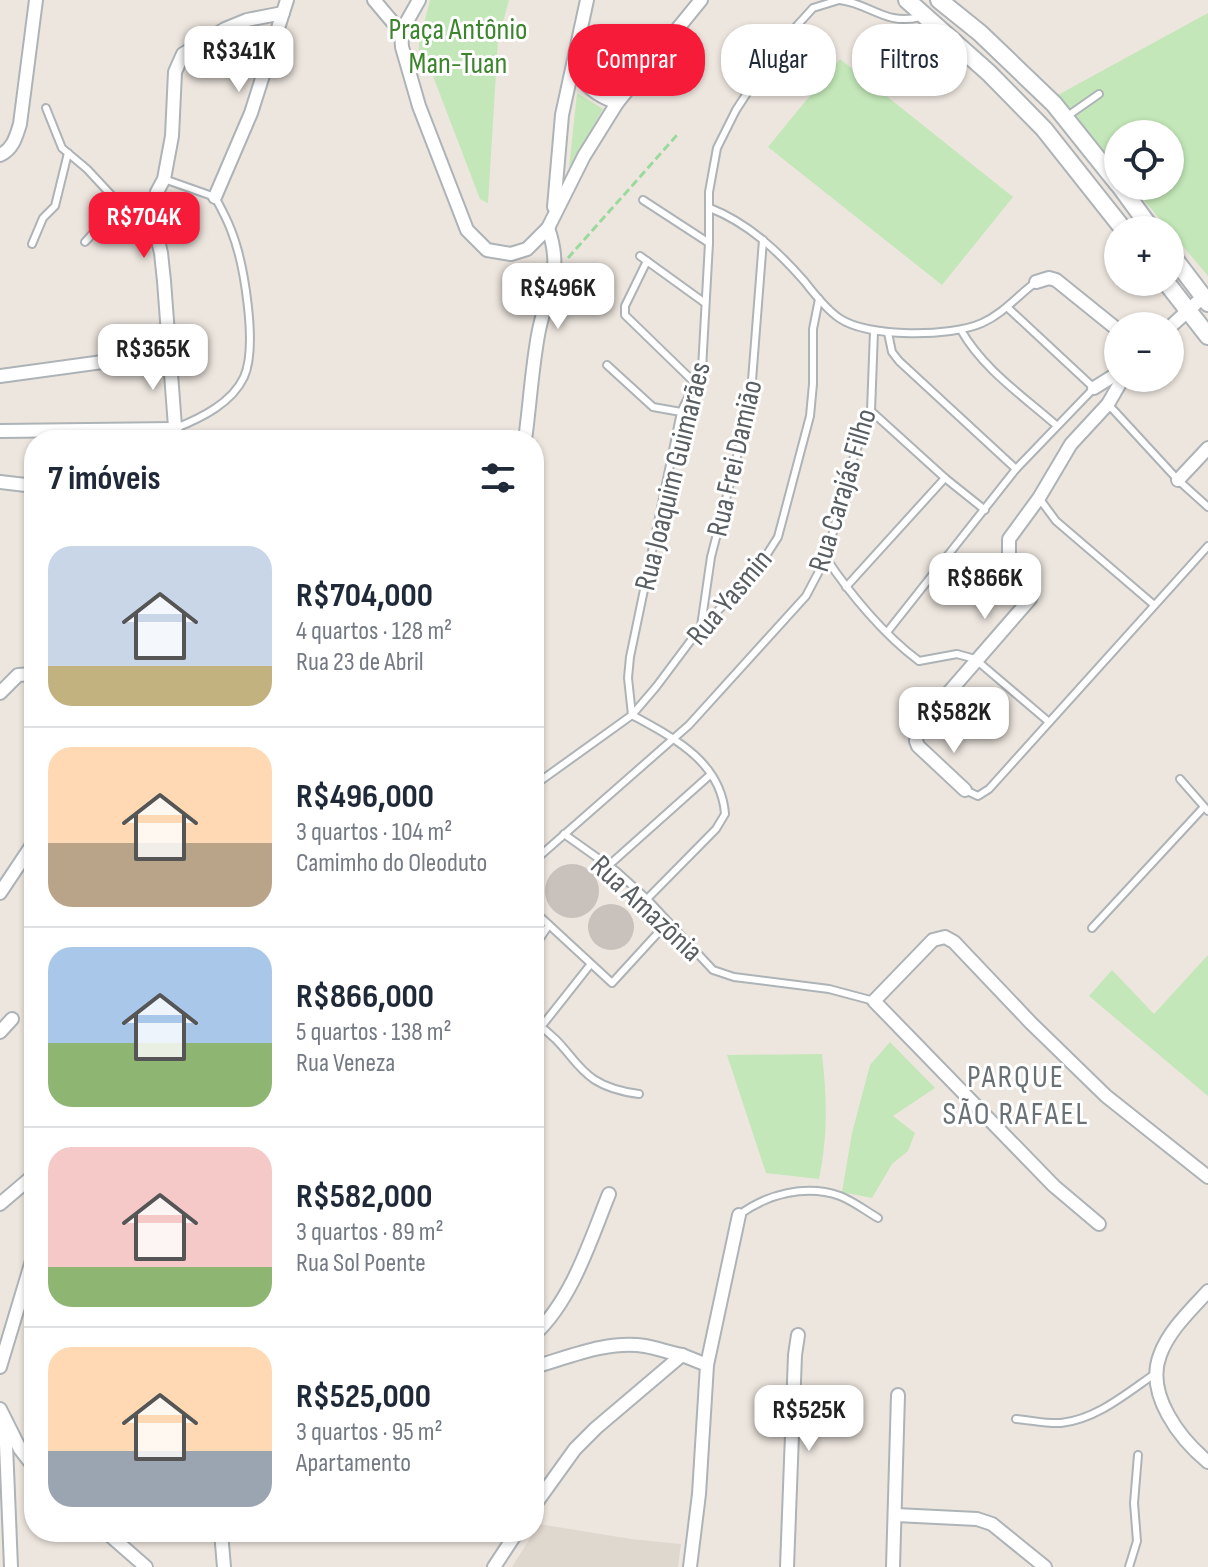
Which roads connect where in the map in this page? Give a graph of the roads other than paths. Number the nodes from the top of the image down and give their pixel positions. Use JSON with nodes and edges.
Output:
{"nodes":[{"id":1,"x":36,"y":0,"type":"edge"},
{"id":2,"x":374,"y":0,"type":"edge"},
{"id":3,"x":419,"y":0,"type":"edge"},
{"id":4,"x":587,"y":0,"type":"edge"},
{"id":5,"x":701,"y":0,"type":"edge"},
{"id":6,"x":840,"y":0,"type":"edge"},
{"id":7,"x":907,"y":0,"type":"edge"},
{"id":8,"x":942,"y":2,"type":"edge"},
{"id":9,"x":285,"y":6,"type":"edge"},
{"id":10,"x":925,"y":15,"type":"junction"},
{"id":11,"x":582,"y":24,"type":"edge"},
{"id":12,"x":401,"y":32,"type":"junction"},
{"id":13,"x":568,"y":88,"type":"edge"},
{"id":14,"x":1099,"y":94,"type":"dead end"},
{"id":15,"x":598,"y":96,"type":"edge"},
{"id":16,"x":617,"y":103,"type":"junction"},
{"id":17,"x":1054,"y":104,"type":"junction"},
{"id":18,"x":46,"y":108,"type":"dead end"},
{"id":19,"x":1066,"y":117,"type":"junction"},
{"id":20,"x":1038,"y":123,"type":"junction"},
{"id":21,"x":68,"y":153,"type":"junction"},
{"id":22,"x":0,"y":155,"type":"edge"},
{"id":23,"x":1104,"y":166,"type":"edge"},
{"id":24,"x":164,"y":179,"type":"junction"},
{"id":25,"x":1104,"y":196,"type":"edge"},
{"id":26,"x":215,"y":197,"type":"junction"},
{"id":27,"x":1100,"y":199,"type":"junction"},
{"id":28,"x":558,"y":200,"type":"junction"},
{"id":29,"x":643,"y":200,"type":"dead end"},
{"id":30,"x":117,"y":202,"type":"junction"},
{"id":31,"x":710,"y":208,"type":"junction"},
{"id":32,"x":1113,"y":216,"type":"edge"},
{"id":33,"x":548,"y":228,"type":"junction"},
{"id":34,"x":763,"y":240,"type":"junction"},
{"id":35,"x":85,"y":242,"type":"dead end"},
{"id":36,"x":709,"y":243,"type":"junction"},
{"id":37,"x":32,"y":244,"type":"dead end"},
{"id":38,"x":159,"y":247,"type":"junction"},
{"id":39,"x":1184,"y":272,"type":"edge"},
{"id":40,"x":1036,"y":282,"type":"joint"},
{"id":41,"x":1178,"y":296,"type":"edge"},
{"id":42,"x":819,"y":299,"type":"junction"},
{"id":43,"x":1205,"y":300,"type":"edge"},
{"id":44,"x":705,"y":303,"type":"junction"},
{"id":45,"x":1008,"y":308,"type":"junction"},
{"id":46,"x":1188,"y":308,"type":"junction"},
{"id":47,"x":1184,"y":312,"type":"edge"},
{"id":48,"x":1104,"y":319,"type":"edge"},
{"id":49,"x":961,"y":330,"type":"junction"},
{"id":50,"x":874,"y":331,"type":"junction"},
{"id":51,"x":888,"y":333,"type":"junction"},
{"id":52,"x":1208,"y":336,"type":"edge"},
{"id":53,"x":168,"y":353,"type":"junction"},
{"id":54,"x":607,"y":365,"type":"dead end"},
{"id":55,"x":0,"y":376,"type":"edge"},
{"id":56,"x":1104,"y":382,"type":"edge"},
{"id":57,"x":695,"y":383,"type":"junction"},
{"id":58,"x":1094,"y":388,"type":"junction"},
{"id":59,"x":1115,"y":392,"type":"edge"},
{"id":60,"x":1108,"y":404,"type":"junction"},
{"id":61,"x":871,"y":411,"type":"junction"},
{"id":62,"x":681,"y":412,"type":"junction"},
{"id":63,"x":1056,"y":425,"type":"junction"},
{"id":64,"x":175,"y":430,"type":"edge"},
{"id":65,"x":181,"y":430,"type":"edge"},
{"id":66,"x":526,"y":430,"type":"edge"},
{"id":67,"x":0,"y":431,"type":"edge"},
{"id":68,"x":24,"y":431,"type":"edge"},
{"id":69,"x":1208,"y":448,"type":"edge"},
{"id":70,"x":1016,"y":469,"type":"junction"},
{"id":71,"x":945,"y":478,"type":"junction"},
{"id":72,"x":1178,"y":480,"type":"junction"},
{"id":73,"x":0,"y":482,"type":"edge"},
{"id":74,"x":24,"y":485,"type":"edge"},
{"id":75,"x":1039,"y":498,"type":"junction"},
{"id":76,"x":1208,"y":507,"type":"edge"},
{"id":77,"x":985,"y":510,"type":"junction"},
{"id":78,"x":1208,"y":546,"type":"edge"},
{"id":79,"x":826,"y":558,"type":"junction"},
{"id":80,"x":846,"y":587,"type":"junction"},
{"id":81,"x":1153,"y":604,"type":"junction"},
{"id":82,"x":701,"y":627,"type":"junction"},
{"id":83,"x":888,"y":631,"type":"junction"},
{"id":84,"x":975,"y":659,"type":"junction"},
{"id":85,"x":24,"y":675,"type":"edge"},
{"id":86,"x":0,"y":693,"type":"edge"},
{"id":87,"x":632,"y":715,"type":"junction"},
{"id":88,"x":1049,"y":722,"type":"junction"},
{"id":89,"x":673,"y":738,"type":"junction"},
{"id":90,"x":710,"y":775,"type":"junction"},
{"id":91,"x":544,"y":778,"type":"edge"},
{"id":92,"x":1180,"y":779,"type":"dead end"},
{"id":93,"x":965,"y":790,"type":"joint"},
{"id":94,"x":1206,"y":809,"type":"edge"},
{"id":95,"x":564,"y":834,"type":"junction"},
{"id":96,"x":544,"y":852,"type":"edge"},
{"id":97,"x":24,"y":857,"type":"edge"},
{"id":98,"x":608,"y":866,"type":"junction"},
{"id":99,"x":0,"y":893,"type":"edge"},
{"id":100,"x":647,"y":899,"type":"junction"},
{"id":101,"x":544,"y":920,"type":"edge"},
{"id":102,"x":667,"y":923,"type":"junction"},
{"id":103,"x":549,"y":925,"type":"junction"},
{"id":104,"x":1092,"y":928,"type":"dead end"},
{"id":105,"x":544,"y":932,"type":"edge"},
{"id":106,"x":590,"y":965,"type":"junction"},
{"id":107,"x":874,"y":1001,"type":"junction"},
{"id":108,"x":12,"y":1019,"type":"dead end"},
{"id":109,"x":544,"y":1023,"type":"edge"},
{"id":110,"x":544,"y":1030,"type":"edge"},
{"id":111,"x":0,"y":1032,"type":"edge"},
{"id":112,"x":639,"y":1094,"type":"dead end"},
{"id":113,"x":1208,"y":1177,"type":"edge"},
{"id":114,"x":24,"y":1184,"type":"edge"},
{"id":115,"x":609,"y":1194,"type":"dead end"},
{"id":116,"x":0,"y":1204,"type":"edge"},
{"id":117,"x":739,"y":1215,"type":"joint"},
{"id":118,"x":878,"y":1218,"type":"dead end"},
{"id":119,"x":1099,"y":1224,"type":"dead end"},
{"id":120,"x":24,"y":1287,"type":"edge"},
{"id":121,"x":1208,"y":1291,"type":"edge"},
{"id":122,"x":544,"y":1326,"type":"edge"},
{"id":123,"x":798,"y":1335,"type":"dead end"},
{"id":124,"x":682,"y":1355,"type":"junction"},
{"id":125,"x":544,"y":1364,"type":"edge"},
{"id":126,"x":707,"y":1365,"type":"junction"},
{"id":127,"x":0,"y":1367,"type":"edge"},
{"id":128,"x":1156,"y":1373,"type":"junction"},
{"id":129,"x":898,"y":1395,"type":"dead end"},
{"id":130,"x":3,"y":1414,"type":"edge"},
{"id":131,"x":1016,"y":1419,"type":"dead end"},
{"id":132,"x":24,"y":1454,"type":"edge"},
{"id":133,"x":1138,"y":1455,"type":"dead end"},
{"id":134,"x":1208,"y":1462,"type":"edge"},
{"id":135,"x":544,"y":1492,"type":"edge"},
{"id":136,"x":896,"y":1515,"type":"junction"},
{"id":137,"x":117,"y":1542,"type":"edge"},
{"id":138,"x":222,"y":1542,"type":"edge"},
{"id":139,"x":510,"y":1542,"type":"edge"},
{"id":140,"x":11,"y":1567,"type":"edge"},
{"id":141,"x":146,"y":1567,"type":"edge"},
{"id":142,"x":224,"y":1567,"type":"edge"},
{"id":143,"x":494,"y":1567,"type":"edge"},
{"id":144,"x":690,"y":1567,"type":"edge"},
{"id":145,"x":787,"y":1567,"type":"edge"},
{"id":146,"x":893,"y":1567,"type":"edge"},
{"id":147,"x":1045,"y":1567,"type":"edge"},
{"id":148,"x":1129,"y":1567,"type":"edge"}],
"edges":[{"from":1,"to":22,"type":"street"},
{"from":2,"to":12,"type":"street"},
{"from":3,"to":12,"type":"street"},
{"from":4,"to":11,"type":"street"},
{"from":5,"to":16,"type":"street"},
{"from":6,"to":10,"type":"lane","name":"Rua Joaquim Guimarães"},
{"from":6,"to":31,"type":"lane","name":"Rua Joaquim Guimarães"},
{"from":7,"to":10,"type":"street"},
{"from":8,"to":10,"type":"street","name":"Rua Joaquim Guimarães"},
{"from":8,"to":17,"type":"street"},
{"from":9,"to":24,"type":"street"},
{"from":9,"to":26,"type":"street"},
{"from":10,"to":20,"type":"street"},
{"from":12,"to":33,"type":"street"},
{"from":13,"to":28,"type":"street"},
{"from":14,"to":19,"type":"lane"},
{"from":15,"to":16,"type":"street"},
{"from":16,"to":28,"type":"street"},
{"from":17,"to":19,"type":"street"},
{"from":17,"to":20,"type":"street"},
{"from":18,"to":21,"type":"lane"},
{"from":19,"to":20,"type":"street"},
{"from":19,"to":23,"type":"street"},
{"from":20,"to":27,"type":"street"},
{"from":21,"to":30,"type":"lane"},
{"from":21,"to":37,"type":"lane"},
{"from":24,"to":26,"type":"lane"},
{"from":24,"to":38,"type":"street"},
{"from":25,"to":27,"type":"street"},
{"from":26,"to":65,"type":"lane"},
{"from":27,"to":32,"type":"street"},
{"from":28,"to":33,"type":"street"},
{"from":29,"to":36,"type":"lane"},
{"from":30,"to":35,"type":"lane"},
{"from":30,"to":38,"type":"lane"},
{"from":31,"to":34,"type":"lane"},
{"from":31,"to":36,"type":"lane","name":"Rua Joaquim Guimarães"},
{"from":33,"to":66,"type":"street"},
{"from":34,"to":42,"type":"lane"},
{"from":34,"to":82,"type":"lane","name":"Rua Frei Damião"},
{"from":36,"to":44,"type":"lane","name":"Rua Joaquim Guimarães"},
{"from":38,"to":53,"type":"street"},
{"from":39,"to":43,"type":"street"},
{"from":40,"to":45,"type":"lane"},
{"from":40,"to":48,"type":"street"},
{"from":41,"to":46,"type":"street"},
{"from":42,"to":50,"type":"lane"},
{"from":42,"to":82,"type":"lane","name":"Rua Yasmin"},
{"from":43,"to":46,"type":"street"},
{"from":44,"to":57,"type":"lane","name":"Rua Joaquim Guimarães"},
{"from":44,"to":57,"type":"lane"},
{"from":45,"to":49,"type":"lane"},
{"from":45,"to":58,"type":"lane"},
{"from":46,"to":47,"type":"street"},
{"from":46,"to":52,"type":"street"},
{"from":49,"to":51,"type":"lane"},
{"from":49,"to":63,"type":"lane"},
{"from":50,"to":51,"type":"lane"},
{"from":50,"to":61,"type":"lane","name":"Rua Carajás Filho"},
{"from":51,"to":70,"type":"lane"},
{"from":53,"to":55,"type":"street"},
{"from":53,"to":64,"type":"street"},
{"from":54,"to":62,"type":"lane"},
{"from":56,"to":58,"type":"street"},
{"from":57,"to":62,"type":"lane","name":"Rua Joaquim Guimarães"},
{"from":58,"to":63,"type":"lane"},
{"from":59,"to":60,"type":"street"},
{"from":60,"to":72,"type":"lane"},
{"from":60,"to":75,"type":"street"},
{"from":61,"to":71,"type":"lane"},
{"from":61,"to":79,"type":"lane","name":"Rua Carajás Filho"},
{"from":62,"to":87,"type":"lane","name":"Rua Joaquim Guimarães"},
{"from":63,"to":70,"type":"lane"},
{"from":67,"to":68,"type":"street"},
{"from":69,"to":72,"type":"street"},
{"from":70,"to":77,"type":"lane"},
{"from":71,"to":77,"type":"lane"},
{"from":71,"to":80,"type":"lane"},
{"from":72,"to":76,"type":"lane"},
{"from":73,"to":74,"type":"street"},
{"from":75,"to":81,"type":"lane"},
{"from":75,"to":84,"type":"street"},
{"from":77,"to":83,"type":"lane"},
{"from":78,"to":81,"type":"lane"},
{"from":79,"to":80,"type":"lane"},
{"from":79,"to":89,"type":"lane","name":"Rua Carajás Filho"},
{"from":80,"to":83,"type":"lane"},
{"from":81,"to":88,"type":"lane"},
{"from":82,"to":87,"type":"lane","name":"Rua Yasmin"},
{"from":83,"to":84,"type":"lane"},
{"from":84,"to":88,"type":"lane"},
{"from":84,"to":93,"type":"street"},
{"from":85,"to":86,"type":"street"},
{"from":87,"to":89,"type":"lane"},
{"from":87,"to":91,"type":"lane","name":"Rua Yasmin"},
{"from":88,"to":93,"type":"lane"},
{"from":89,"to":90,"type":"lane"},
{"from":89,"to":95,"type":"lane","name":"Rua Carajás Filho"},
{"from":90,"to":98,"type":"lane"},
{"from":90,"to":100,"type":"lane"},
{"from":92,"to":94,"type":"lane"},
{"from":94,"to":104,"type":"lane"},
{"from":95,"to":96,"type":"lane","name":"Rua Carajás Filho"},
{"from":95,"to":98,"type":"lane","name":"Rua Amazônia"},
{"from":97,"to":99,"type":"street"},
{"from":98,"to":100,"type":"lane","name":"Rua Amazônia"},
{"from":100,"to":102,"type":"lane","name":"Rua Amazônia"},
{"from":101,"to":103,"type":"lane"},
{"from":102,"to":106,"type":"lane"},
{"from":102,"to":107,"type":"lane","name":"Rua Amazônia"},
{"from":103,"to":105,"type":"lane"},
{"from":103,"to":106,"type":"lane"},
{"from":106,"to":109,"type":"lane"},
{"from":107,"to":113,"type":"street"},
{"from":107,"to":119,"type":"street"},
{"from":108,"to":111,"type":"street"},
{"from":110,"to":112,"type":"lane"},
{"from":114,"to":116,"type":"street"},
{"from":115,"to":122,"type":"street"},
{"from":117,"to":118,"type":"lane"},
{"from":117,"to":126,"type":"street"},
{"from":120,"to":127,"type":"street"},
{"from":121,"to":128,"type":"street"},
{"from":123,"to":145,"type":"street"},
{"from":124,"to":125,"type":"street"},
{"from":124,"to":126,"type":"street"},
{"from":124,"to":135,"type":"street"},
{"from":126,"to":144,"type":"street"},
{"from":128,"to":131,"type":"lane"},
{"from":128,"to":134,"type":"street"},
{"from":129,"to":136,"type":"street"},
{"from":130,"to":132,"type":"street"},
{"from":130,"to":140,"type":"street"},
{"from":133,"to":148,"type":"lane"},
{"from":136,"to":146,"type":"street"},
{"from":136,"to":147,"type":"street"},
{"from":137,"to":141,"type":"street"},
{"from":138,"to":142,"type":"street"},
{"from":139,"to":143,"type":"street"}]}
